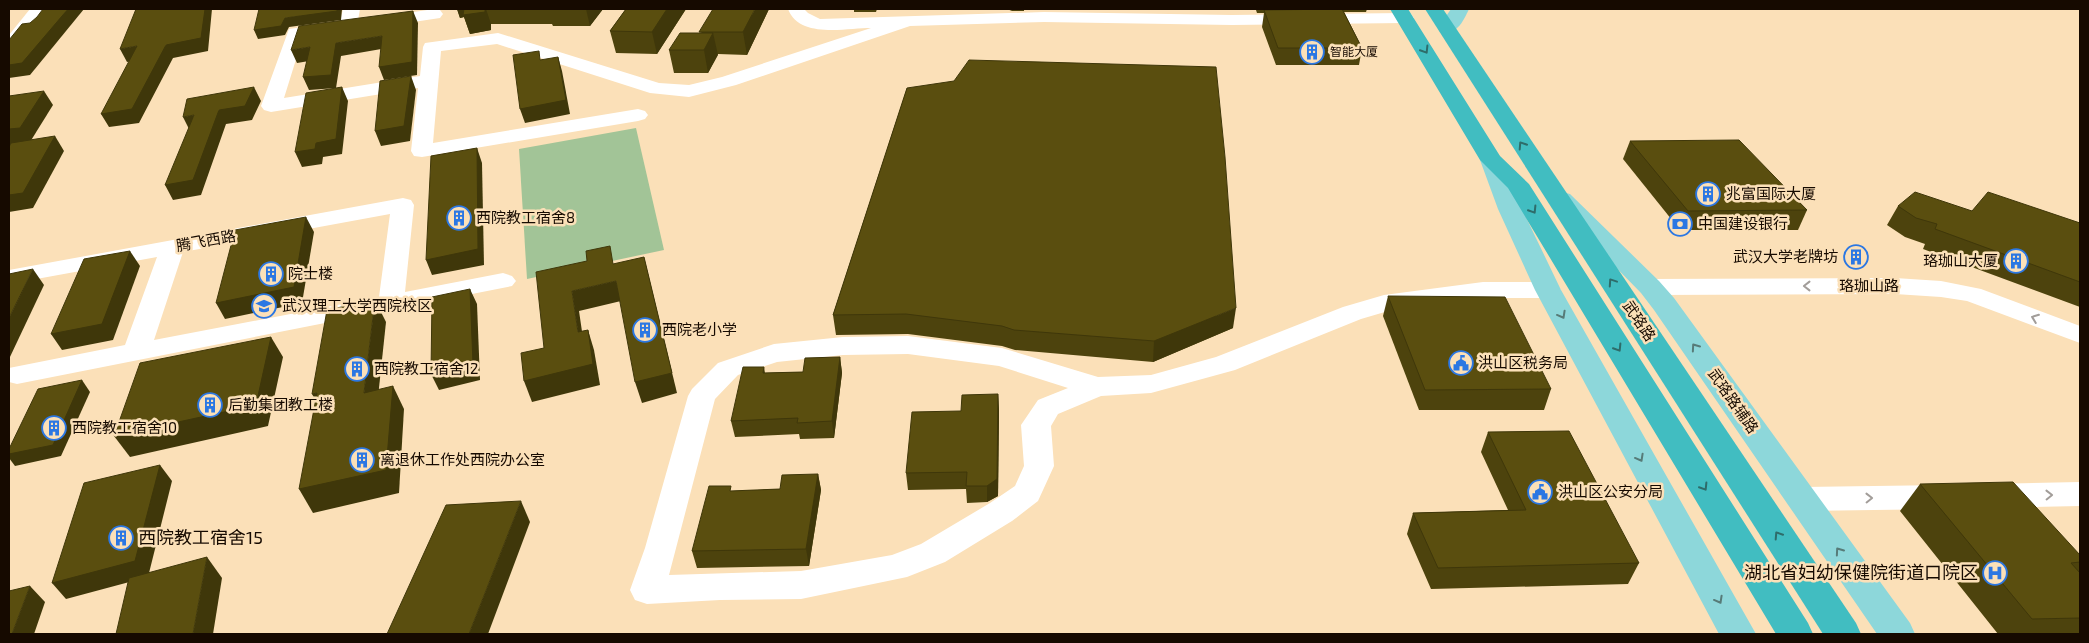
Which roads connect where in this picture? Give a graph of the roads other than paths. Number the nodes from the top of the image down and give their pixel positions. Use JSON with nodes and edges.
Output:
{"nodes":[{"id":1,"x":39,"y":9,"type":"edge"},
{"id":2,"x":796,"y":9,"type":"edge"},
{"id":3,"x":1434,"y":9,"type":"edge"},
{"id":4,"x":1460,"y":9,"type":"edge"},
{"id":5,"x":434,"y":11,"type":"edge"},
{"id":6,"x":1044,"y":13,"type":"edge"},
{"id":7,"x":1402,"y":13,"type":"edge"},
{"id":8,"x":1155,"y":14,"type":"edge"},
{"id":9,"x":350,"y":17,"type":"edge"},
{"id":10,"x":909,"y":21,"type":"junction"},
{"id":11,"x":1447,"y":28,"type":"junction"},
{"id":12,"x":14,"y":32,"type":"edge"},
{"id":13,"x":9,"y":46,"type":"edge"},
{"id":14,"x":432,"y":47,"type":"junction"},
{"id":15,"x":429,"y":80,"type":"junction"},
{"id":16,"x":638,"y":115,"type":"dead end"},
{"id":17,"x":1491,"y":160,"type":"junction"},
{"id":18,"x":1548,"y":186,"type":"junction"},
{"id":19,"x":174,"y":247,"type":"junction"},
{"id":20,"x":9,"y":277,"type":"edge"},
{"id":21,"x":503,"y":281,"type":"dead end"},
{"id":22,"x":1650,"y":287,"type":"junction"},
{"id":23,"x":1548,"y":290,"type":"junction"},
{"id":24,"x":391,"y":303,"type":"junction"},
{"id":25,"x":2080,"y":335,"type":"edge"},
{"id":26,"x":136,"y":352,"type":"junction"},
{"id":27,"x":17,"y":375,"type":"dead end"},
{"id":28,"x":1097,"y":387,"type":"junction"},
{"id":29,"x":2080,"y":494,"type":"edge"},
{"id":30,"x":1803,"y":499,"type":"junction"},
{"id":31,"x":1738,"y":634,"type":"edge"},
{"id":32,"x":1795,"y":634,"type":"edge"},
{"id":33,"x":1843,"y":634,"type":"edge"},
{"id":34,"x":1896,"y":634,"type":"edge"}],
"edges":[{"from":1,"to":12,"type":"street"},
{"from":2,"to":10,"type":"street"},
{"from":3,"to":11,"type":"highway","name":"武珞路"},
{"from":4,"to":11,"type":"main road"},
{"from":5,"to":9,"type":"street"},
{"from":5,"to":14,"type":"street"},
{"from":6,"to":8,"type":"street"},
{"from":6,"to":10,"type":"street"},
{"from":7,"to":8,"type":"street"},
{"from":7,"to":17,"type":"highway","name":"武珞路","one_way":true},
{"from":9,"to":15,"type":"street"},
{"from":10,"to":14,"type":"street"},
{"from":18,"to":11,"type":"highway","name":"武珞路","one_way":true},
{"from":12,"to":13,"type":"street"},
{"from":14,"to":15,"type":"street"},
{"from":15,"to":16,"type":"street"},
{"from":17,"to":23,"type":"main road"},
{"from":17,"to":32,"type":"highway","name":"武珞路","one_way":true},
{"from":18,"to":22,"type":"main road","name":"武珞路辅路"},
{"from":33,"to":18,"type":"highway","name":"武珞路","one_way":true},
{"from":19,"to":20,"type":"street","name":"腾飞西路"},
{"from":19,"to":24,"type":"street","name":"腾飞西路"},
{"from":19,"to":26,"type":"street"},
{"from":21,"to":24,"type":"street"},
{"from":25,"to":22,"type":"street","name":"珞珈山路","one_way":true},
{"from":30,"to":22,"type":"main road","name":"武珞路辅路","one_way":true},
{"from":23,"to":28,"type":"street"},
{"from":23,"to":31,"type":"main road","one_way":true},
{"from":24,"to":26,"type":"street"},
{"from":26,"to":27,"type":"street"},
{"from":28,"to":28,"type":"street"},
{"from":30,"to":29,"type":"street","one_way":true},
{"from":34,"to":30,"type":"main road","name":"武珞路辅路","one_way":true}]}
